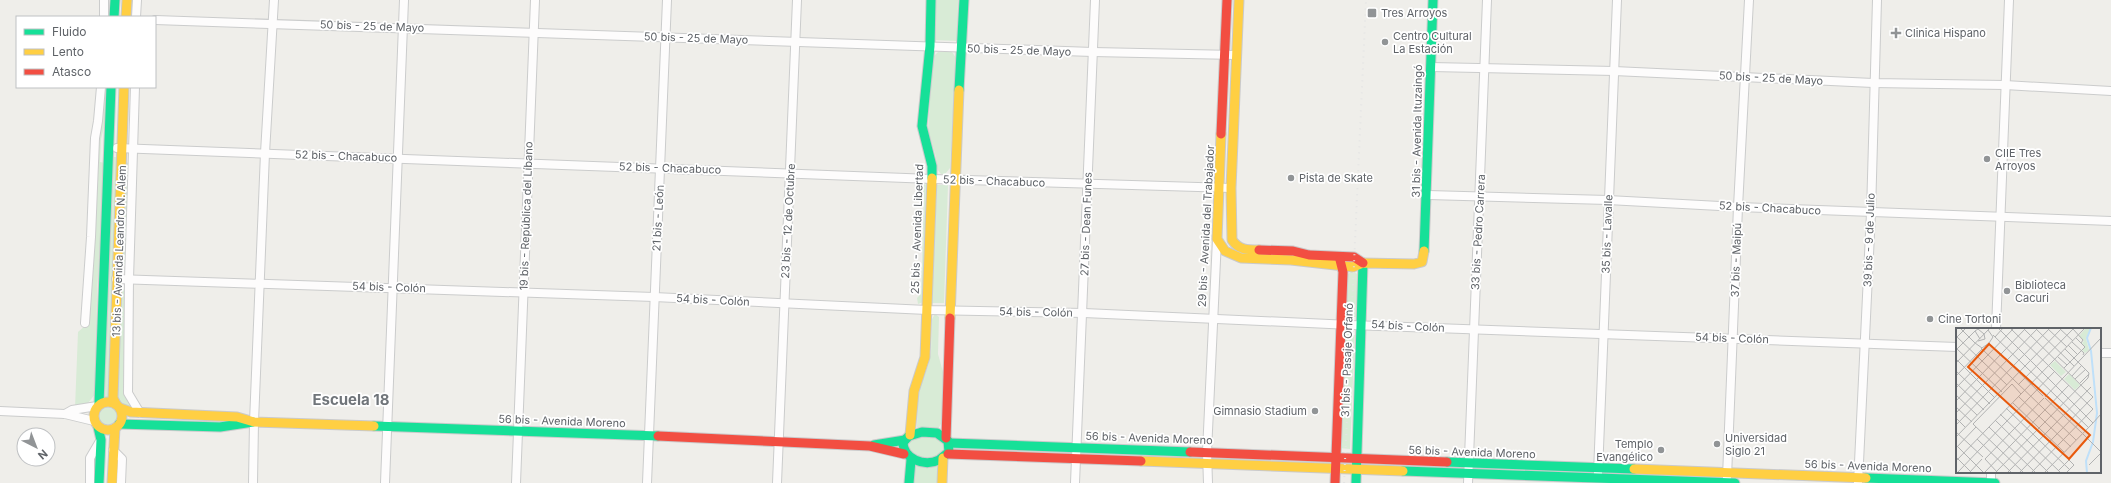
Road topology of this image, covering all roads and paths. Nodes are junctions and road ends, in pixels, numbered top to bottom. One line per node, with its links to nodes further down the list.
1 (104, 0): 21 (street)
2 (115, 0): 22 (main road)
3 (127, 0): 23 (main road)
4 (137, 0): 24 (street)
5 (274, 0): 26 (street)
6 (404, 0): 27 (street)
7 (534, 0): 28 (street, 19 bis - República del Líbano)
8 (667, 0): 29 (street, 21 bis - León)
9 (797, 0): 30 (street, 23 bis - 12 de Octubre)
10 (930, 0): 31 (main road, 25 bis - Avenida Libertad)
11 (964, 0): 32 (main road)
12 (1095, 0): 33 (street, 27 bis - Dean Funes)
13 (1227, 0): 35 (main road, 29 bis - Avenida del Trabajador)
14 (1239, 0): 34 (main road, 29 bis - Avenida del Trabajador)
15 (1433, 0): 36 (main road, 31 bis - Avenida Ituzaingó)
16 (1487, 0): 37 (street, 33 bis - Pedro Carrera)
17 (1617, 0): 38 (street, 35 bis - Lavalle)
18 (1749, 0): 39 (street, 37 bis - Maipú)
19 (1876, 0): 40 (street, 39 bis - 9 de Julio)
20 (2009, 0): 41 (street)
21 (104, 16)
22 (114, 16)
23 (126, 16)
24 (136, 16)
25 (156, 20): 26 (street, 50 bis - 25 de Mayo)
26 (273, 22): 27 (street, 50 bis - 25 de Mayo); 50 (street)
27 (403, 27): 28 (street, 50 bis - 25 de Mayo); 53 (street)
28 (533, 32): 29 (street, 50 bis - 25 de Mayo); 54 (street, 19 bis - República del Líbano)
29 (666, 37): 30 (street, 50 bis - 25 de Mayo); 55 (street, 21 bis - León)
30 (796, 41): 31 (street, 50 bis - 25 de Mayo); 56 (street, 23 bis - 12 de Octubre)
31 (930, 46): 32 (street, 50 bis - 25 de Mayo); 57 (main road, 25 bis - Avenida Libertad)
32 (962, 47): 33 (street, 50 bis - 25 de Mayo); 58 (main road)
33 (1093, 52): 35 (street, 50 bis - 25 de Mayo); 59 (street, 27 bis - Dean Funes)
34 (1236, 55): 35 (street, 50 bis - 25 de Mayo); 52 (main road, 29 bis - Avenida del Trabajador)
35 (1226, 56): 51 (main road, 29 bis - Avenida del Trabajador)
36 (1431, 67): 37 (street, 50 bis - 25 de Mayo); 62 (main road, 31 bis - Avenida Ituzaingó)
37 (1485, 68): 38 (street, 50 bis - 25 de Mayo); 63 (street, 33 bis - Pedro Carrera)
38 (1614, 71): 39 (street, 50 bis - 25 de Mayo); 64 (street, 35 bis - Lavalle)
39 (1746, 76): 40 (street, 50 bis - 25 de Mayo); 65 (street, 37 bis - Maipú)
40 (1873, 83): 41 (street, 50 bis - 25 de Mayo); 66 (street, 39 bis - 9 de Julio)
41 (2006, 85): 46 (street, 50 bis - 25 de Mayo); 67 (street)
42 (100, 88): 85 (street)
43 (111, 88): 47 (main road, 13 bis - Avenida Leandro N. Alem)
44 (124, 88): 48 (main road, 13 bis - Avenida Leandro N. Alem)
45 (135, 88): 49 (street, 13 bis - Avenida Leandro N. Alem)
46 (2111, 91)
47 (109, 148): 48 (street, 52 bis - Chacabuco); 94 (main road, 13 bis - Avenida Leandro N. Alem)
48 (123, 148): 49 (street, 52 bis - Chacabuco); 74 (main road, 13 bis - Avenida Leandro N. Alem)
49 (134, 148): 50 (street, 52 bis - Chacabuco); 75 (street, 13 bis - Avenida Leandro N. Alem)
50 (265, 154): 53 (street, 52 bis - Chacabuco); 76 (street)
51 (1222, 154): 52 (main road); 60 (main road, 29 bis - Avenida del Trabajador)
52 (1233, 154): 61 (main road, 29 bis - Avenida del Trabajador)
53 (397, 158): 54 (street, 52 bis - Chacabuco); 77 (street)
54 (527, 162): 55 (street, 52 bis - Chacabuco); 78 (street, 19 bis - República del Líbano)
55 (660, 167): 56 (street, 52 bis - Chacabuco); 79 (street, 21 bis - León)
56 (790, 173): 57 (street, 52 bis - Chacabuco); 80 (street, 23 bis - 12 de Octubre)
57 (932, 179): 58 (street, 52 bis - Chacabuco); 82 (main road, 25 bis - Avenida Libertad)
58 (954, 179): 59 (street, 52 bis - Chacabuco); 81 (main road)
59 (1087, 184): 60 (street, 52 bis - Chacabuco); 83 (street, 27 bis - Dean Funes)
60 (1220, 187): 61 (street, 52 bis - Chacabuco); 70 (main road, 29 bis - Avenida del Trabajador)
61 (1231, 188): 69 (main road, 29 bis - Avenida del Trabajador)
62 (1428, 195): 63 (street, 52 bis - Chacabuco); 72 (main road, 31 bis - Avenida Ituzaingó)
63 (1480, 198): 64 (street, 52 bis - Chacabuco); 89 (street, 33 bis - Pedro Carrera)
64 (1608, 200): 65 (street, 52 bis - Chacabuco); 90 (street, 35 bis - Lavalle)
65 (1738, 207): 66 (street, 52 bis - Chacabuco); 91 (street, 37 bis - Maipú)
66 (1871, 213): 67 (street, 52 bis - Chacabuco); 92 (street, 39 bis - 9 de Julio)
67 (2000, 218): 68 (street, 52 bis - Chacabuco); 88 (street)
68 (2111, 221)
69 (1232, 234): 70 (main road); 71 (main road, 29 bis - Avenida del Trabajador)
70 (1217, 236): 73 (main road); 84 (street, 29 bis - Avenida del Trabajador)
71 (1340, 256): 72 (main road); 73 (main road, 31 bis - Pasaje Orfanó)
72 (1363, 263): 73 (main road); 87 (main road, 31 bis - Pasaje Orfanó)
73 (1341, 266): 86 (main road, 31 bis - Pasaje Orfanó)
74 (116, 279): 75 (street, 54 bis - Colón); 95 (main road, 13 bis - Avenida Leandro N. Alem)
75 (129, 279): 76 (street, 54 bis - Colón); 97 (street, 13 bis - Avenida Leandro N. Alem)
76 (260, 283): 77 (street, 54 bis - Colón); 99 (street)
77 (393, 287): 78 (street, 54 bis - Colón); 102 (street)
78 (523, 293): 79 (street, 54 bis - Colón); 103 (street, 19 bis - República del Líbano)
79 (654, 296): 80 (street, 54 bis - Colón); 104 (street, 21 bis - León)
80 (784, 303): 82 (street, 54 bis - Colón); 107 (street, 23 bis - 12 de Octubre)
81 (945, 309): 82 (street, 54 bis - Colón); 83 (street, 54 bis - Colón); 108 (main road)
82 (927, 310): 105 (main road, 25 bis - Avenida Libertad)
83 (1084, 313): 84 (street, 54 bis - Colón); 110 (street, 27 bis - Dean Funes)
84 (1214, 319): 86 (street, 54 bis - Colón); 112 (street, 29 bis - Avenida del Trabajador)
85 (85, 323)
86 (1340, 324): 87 (street, 54 bis - Colón); 118 (main road, 31 bis - Pasaje Orfanó)
87 (1360, 324): 89 (street, 54 bis - Colón); 116 (main road, 31 bis - Pasaje Orfanó)
88 (1996, 328)
89 (1473, 329): 90 (street, 54 bis - Colón); 119 (street, 33 bis - Pedro Carrera)
90 (1604, 334): 91 (street, 54 bis - Colón); 121 (street, 35 bis - Lavalle)
91 (1734, 338): 92 (street, 54 bis - Colón); 122 (street, 37 bis - Maipú)
92 (1865, 343): 93 (street, 54 bis - Colón); 126 (street, 39 bis - 9 de Julio)
93 (1956, 347)
94 (98, 405): 95 (main road); 98 (street); 100 (main road)
95 (118, 406): 97 (main road, 56 bis - Avenida Moreno); 101 (main road)
96 (0, 411): 98 (street)
97 (140, 413): 99 (main road, 56 bis - Avenida Moreno)
98 (65, 414): 100 (street)
99 (254, 422): 101 (main road, 56 bis - Avenida Moreno); 102 (main road, 56 bis - Avenida Moreno); 131 (street)
100 (96, 424): 101 (main road); 106 (main road)
101 (117, 426): 111 (main road)
102 (387, 426): 103 (main road, 56 bis - Avenida Moreno); 132 (street)
103 (518, 431): 104 (main road, 56 bis - Avenida Moreno); 133 (street, 19 bis - República del Líbano)
104 (649, 436): 107 (main road, 56 bis - Avenida Moreno); 134 (street, 21 bis - León)
105 (907, 437): 108 (main road); 109 (main road, 56 bis - Avenida Moreno); 114 (main road)
106 (101, 440): 127 (street); 128 (main road)
107 (779, 441): 109 (main road, 56 bis - Avenida Moreno); 135 (street, 23 bis - 12 de Octubre)
108 (947, 441): 110 (main road, 56 bis - Avenida Moreno); 113 (main road)
109 (870, 446): 114 (main road, 56 bis - Avenida Moreno)
110 (1076, 447): 112 (main road, 56 bis - Avenida Moreno); 115 (street, 27 bis - Dean Funes)
111 (114, 450): 129 (main road); 130 (street)
112 (1207, 452): 117 (street, 29 bis - Avenida del Trabajador); 118 (main road, 56 bis - Avenida Moreno)
113 (945, 456): 114 (main road); 115 (main road, 56 bis - Avenida Moreno); 137 (main road)
114 (908, 457): 136 (main road)
115 (1076, 457): 117 (main road, 56 bis - Avenida Moreno); 138 (street, 27 bis - Dean Funes)
116 (1356, 458): 118 (main road, 56 bis - Avenida Moreno); 119 (main road, 56 bis - Avenida Moreno); 120 (main road, 31 bis - Pasaje Orfanó)
117 (1208, 463): 118 (main road, 56 bis - Avenida Moreno); 139 (street, 29 bis - Avenida del Trabajador)
118 (1336, 463): 120 (main road, 56 bis - Avenida Moreno); 140 (main road, 31 bis - Pasaje Orfanó)
119 (1468, 464): 121 (main road, 56 bis - Avenida Moreno); 124 (street, 33 bis - Pedro Carrera)
120 (1356, 468): 124 (main road, 56 bis - Avenida Moreno); 141 (main road, 31 bis - Pasaje Orfanó)
121 (1598, 468): 122 (main road, 56 bis - Avenida Moreno); 125 (street, 35 bis - Lavalle)
122 (1727, 472): 126 (main road, 56 bis - Avenida Moreno); 142 (street, 37 bis - Maipú)
123 (1991, 473): 144 (street)
124 (1468, 478): 125 (main road, 56 bis - Avenida Moreno)
125 (1599, 480): 142 (main road, 56 bis - Avenida Moreno)
126 (1858, 481): 144 (main road, 56 bis - Avenida Moreno)
127 (90, 483)
128 (99, 483)
129 (112, 483)
130 (121, 483)
131 (253, 483)
132 (385, 483)
133 (516, 483)
134 (647, 483)
135 (777, 483)
136 (909, 483)
137 (942, 483)
138 (1075, 483)
139 (1208, 483)
140 (1335, 483)
141 (1356, 483)
142 (1727, 483): 143 (main road, 56 bis - Avenida Moreno)
143 (1735, 483)
144 (1990, 483): 145 (main road, 56 bis - Avenida Moreno)
145 (1995, 483)

